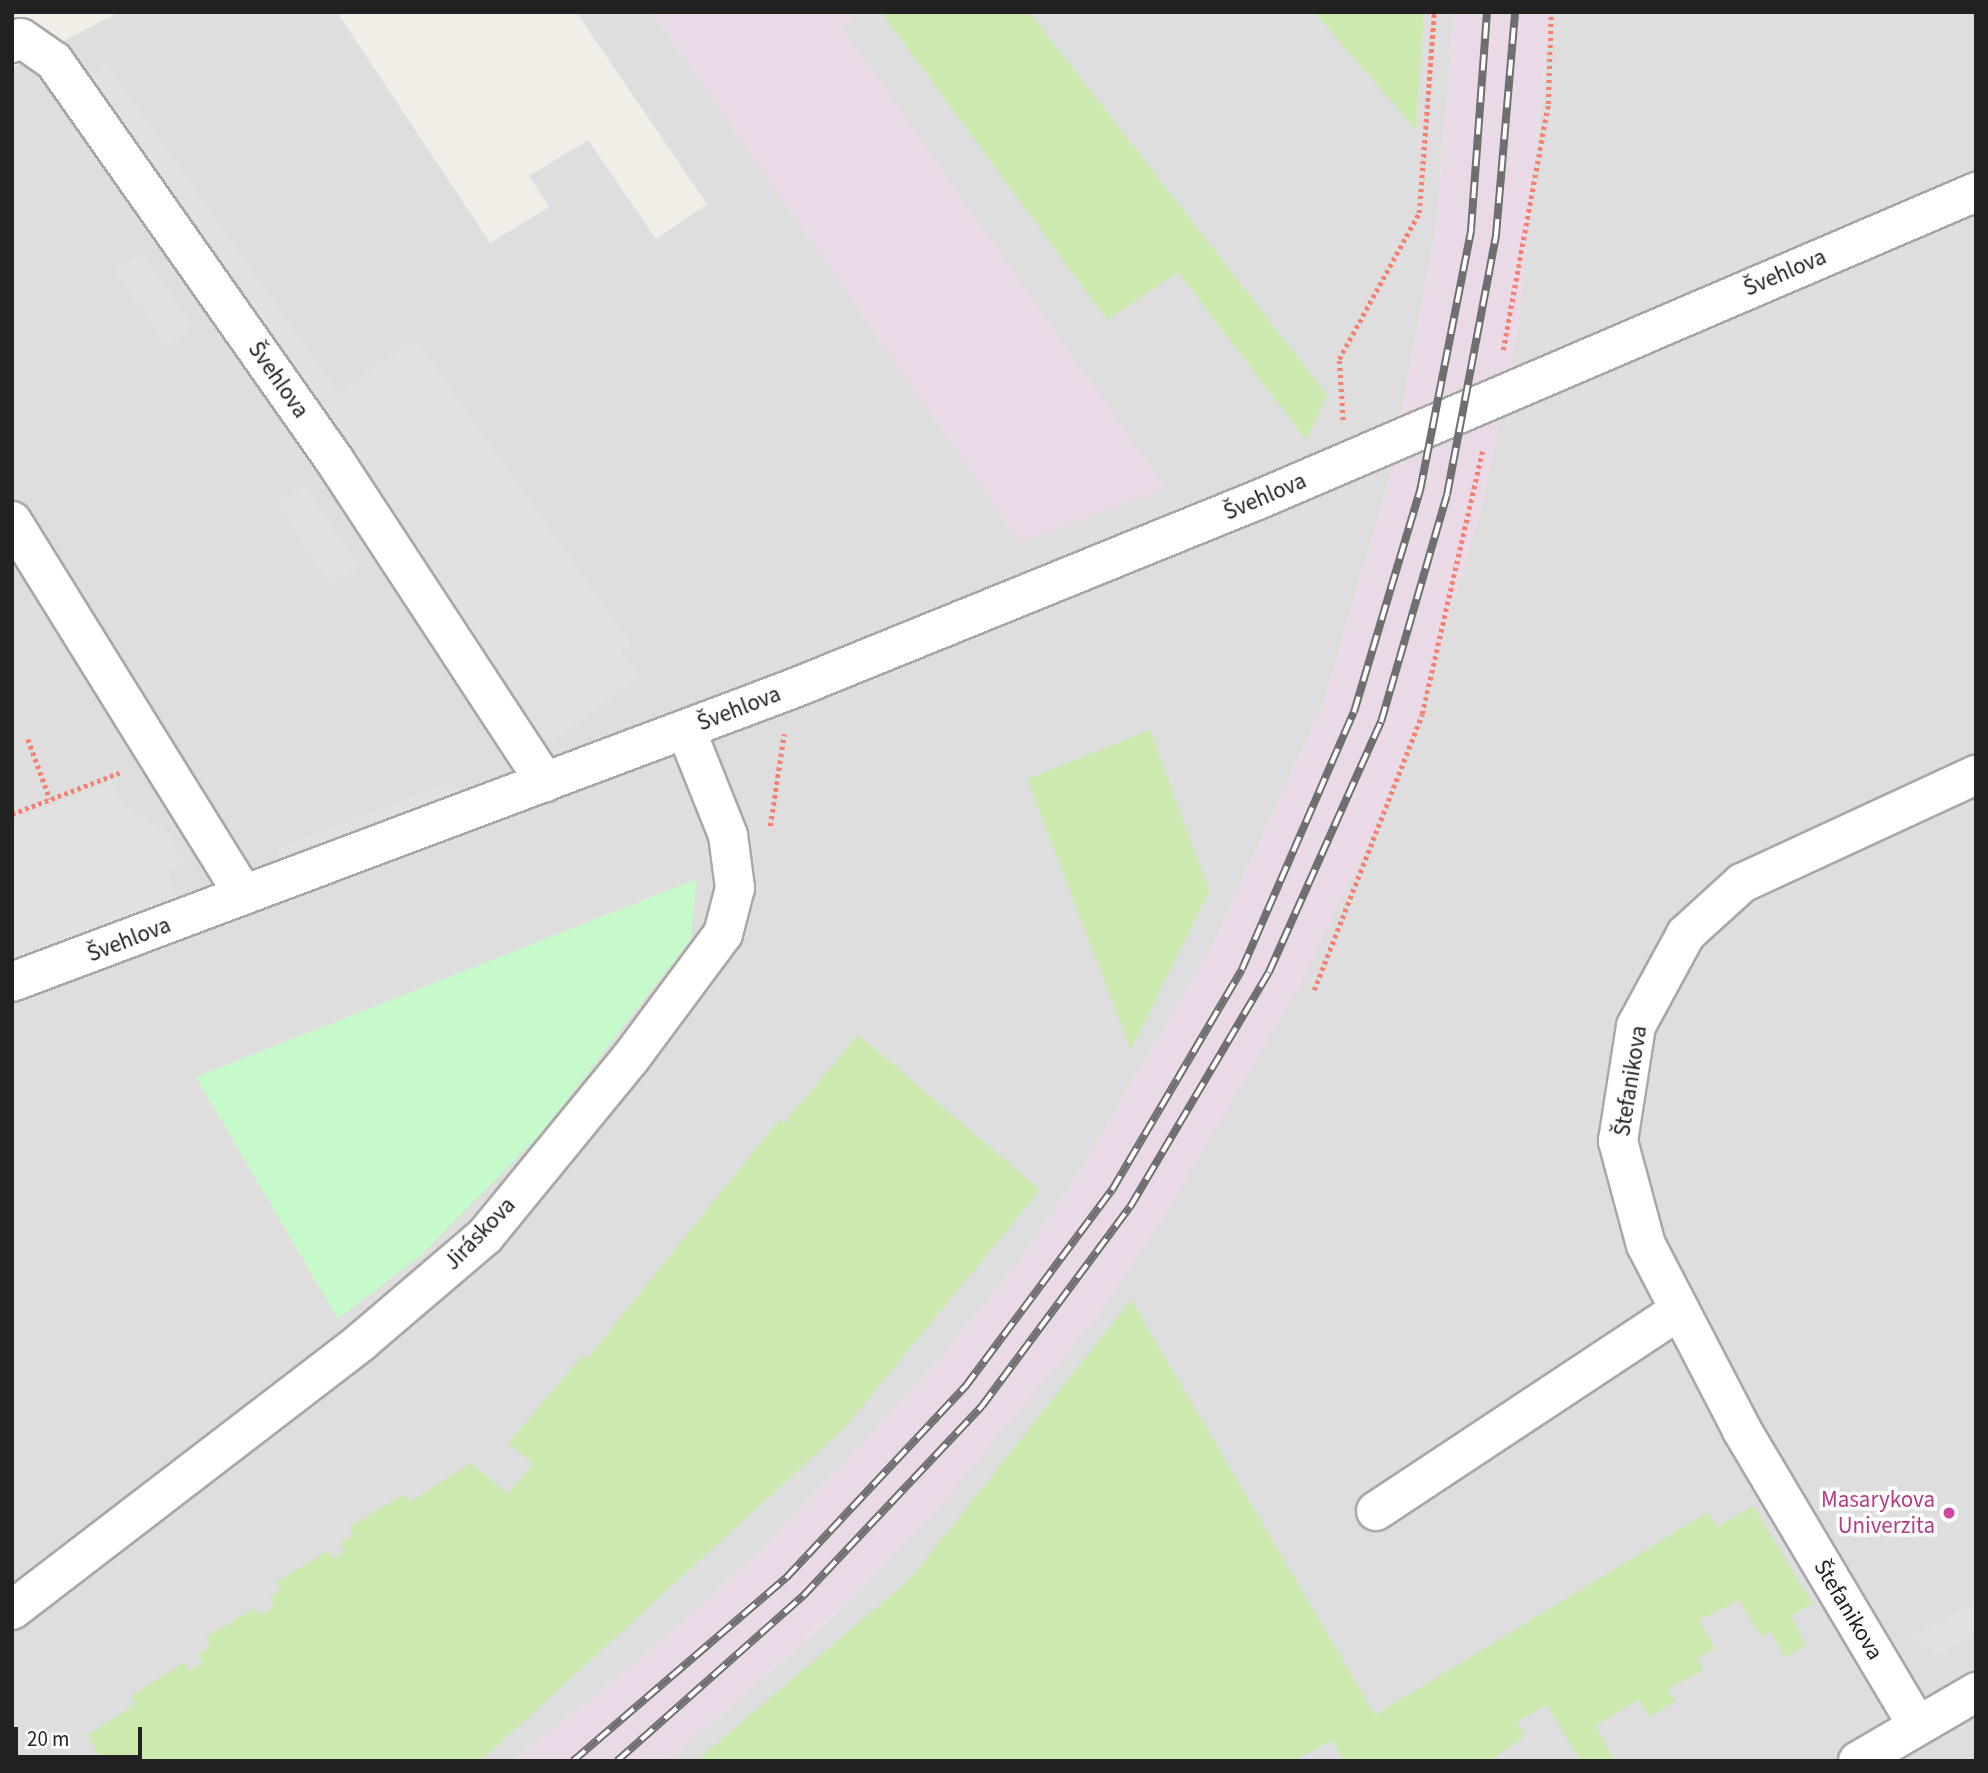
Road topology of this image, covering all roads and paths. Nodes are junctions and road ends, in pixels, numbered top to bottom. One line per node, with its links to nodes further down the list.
1 (1434, 12): 6 (path)
2 (1551, 12): 5 (path)
3 (12, 43): 13 (street, Švehlova)
4 (1976, 192): 5 (street, Švehlova)
5 (1494, 401): 6 (street, Švehlova); 19 (path)
6 (1354, 458): 8 (street, Švehlova)
7 (12, 521): 11 (street)
8 (792, 689): 9 (street, Švehlova); 16 (path)
9 (686, 730): 13 (street, Švehlova); 22 (street, Jiráskova)
10 (28, 739): 14 (path)
11 (159, 758): 14 (path); 17 (street)
12 (1976, 775): 20 (street, Štefanikova)
13 (545, 782): 17 (street, Švehlova)
14 (50, 799): 15 (path)
15 (12, 814)
16 (770, 830)
17 (244, 895): 18 (street, Švehlova)
18 (12, 982)
19 (1314, 990)
20 (1680, 1310): 21 (street); 24 (street, Štefanikova)
21 (1376, 1511)
22 (12, 1611)
23 (1976, 1692): 24 (street)
24 (1917, 1725): 25 (street)
25 (1858, 1761)

